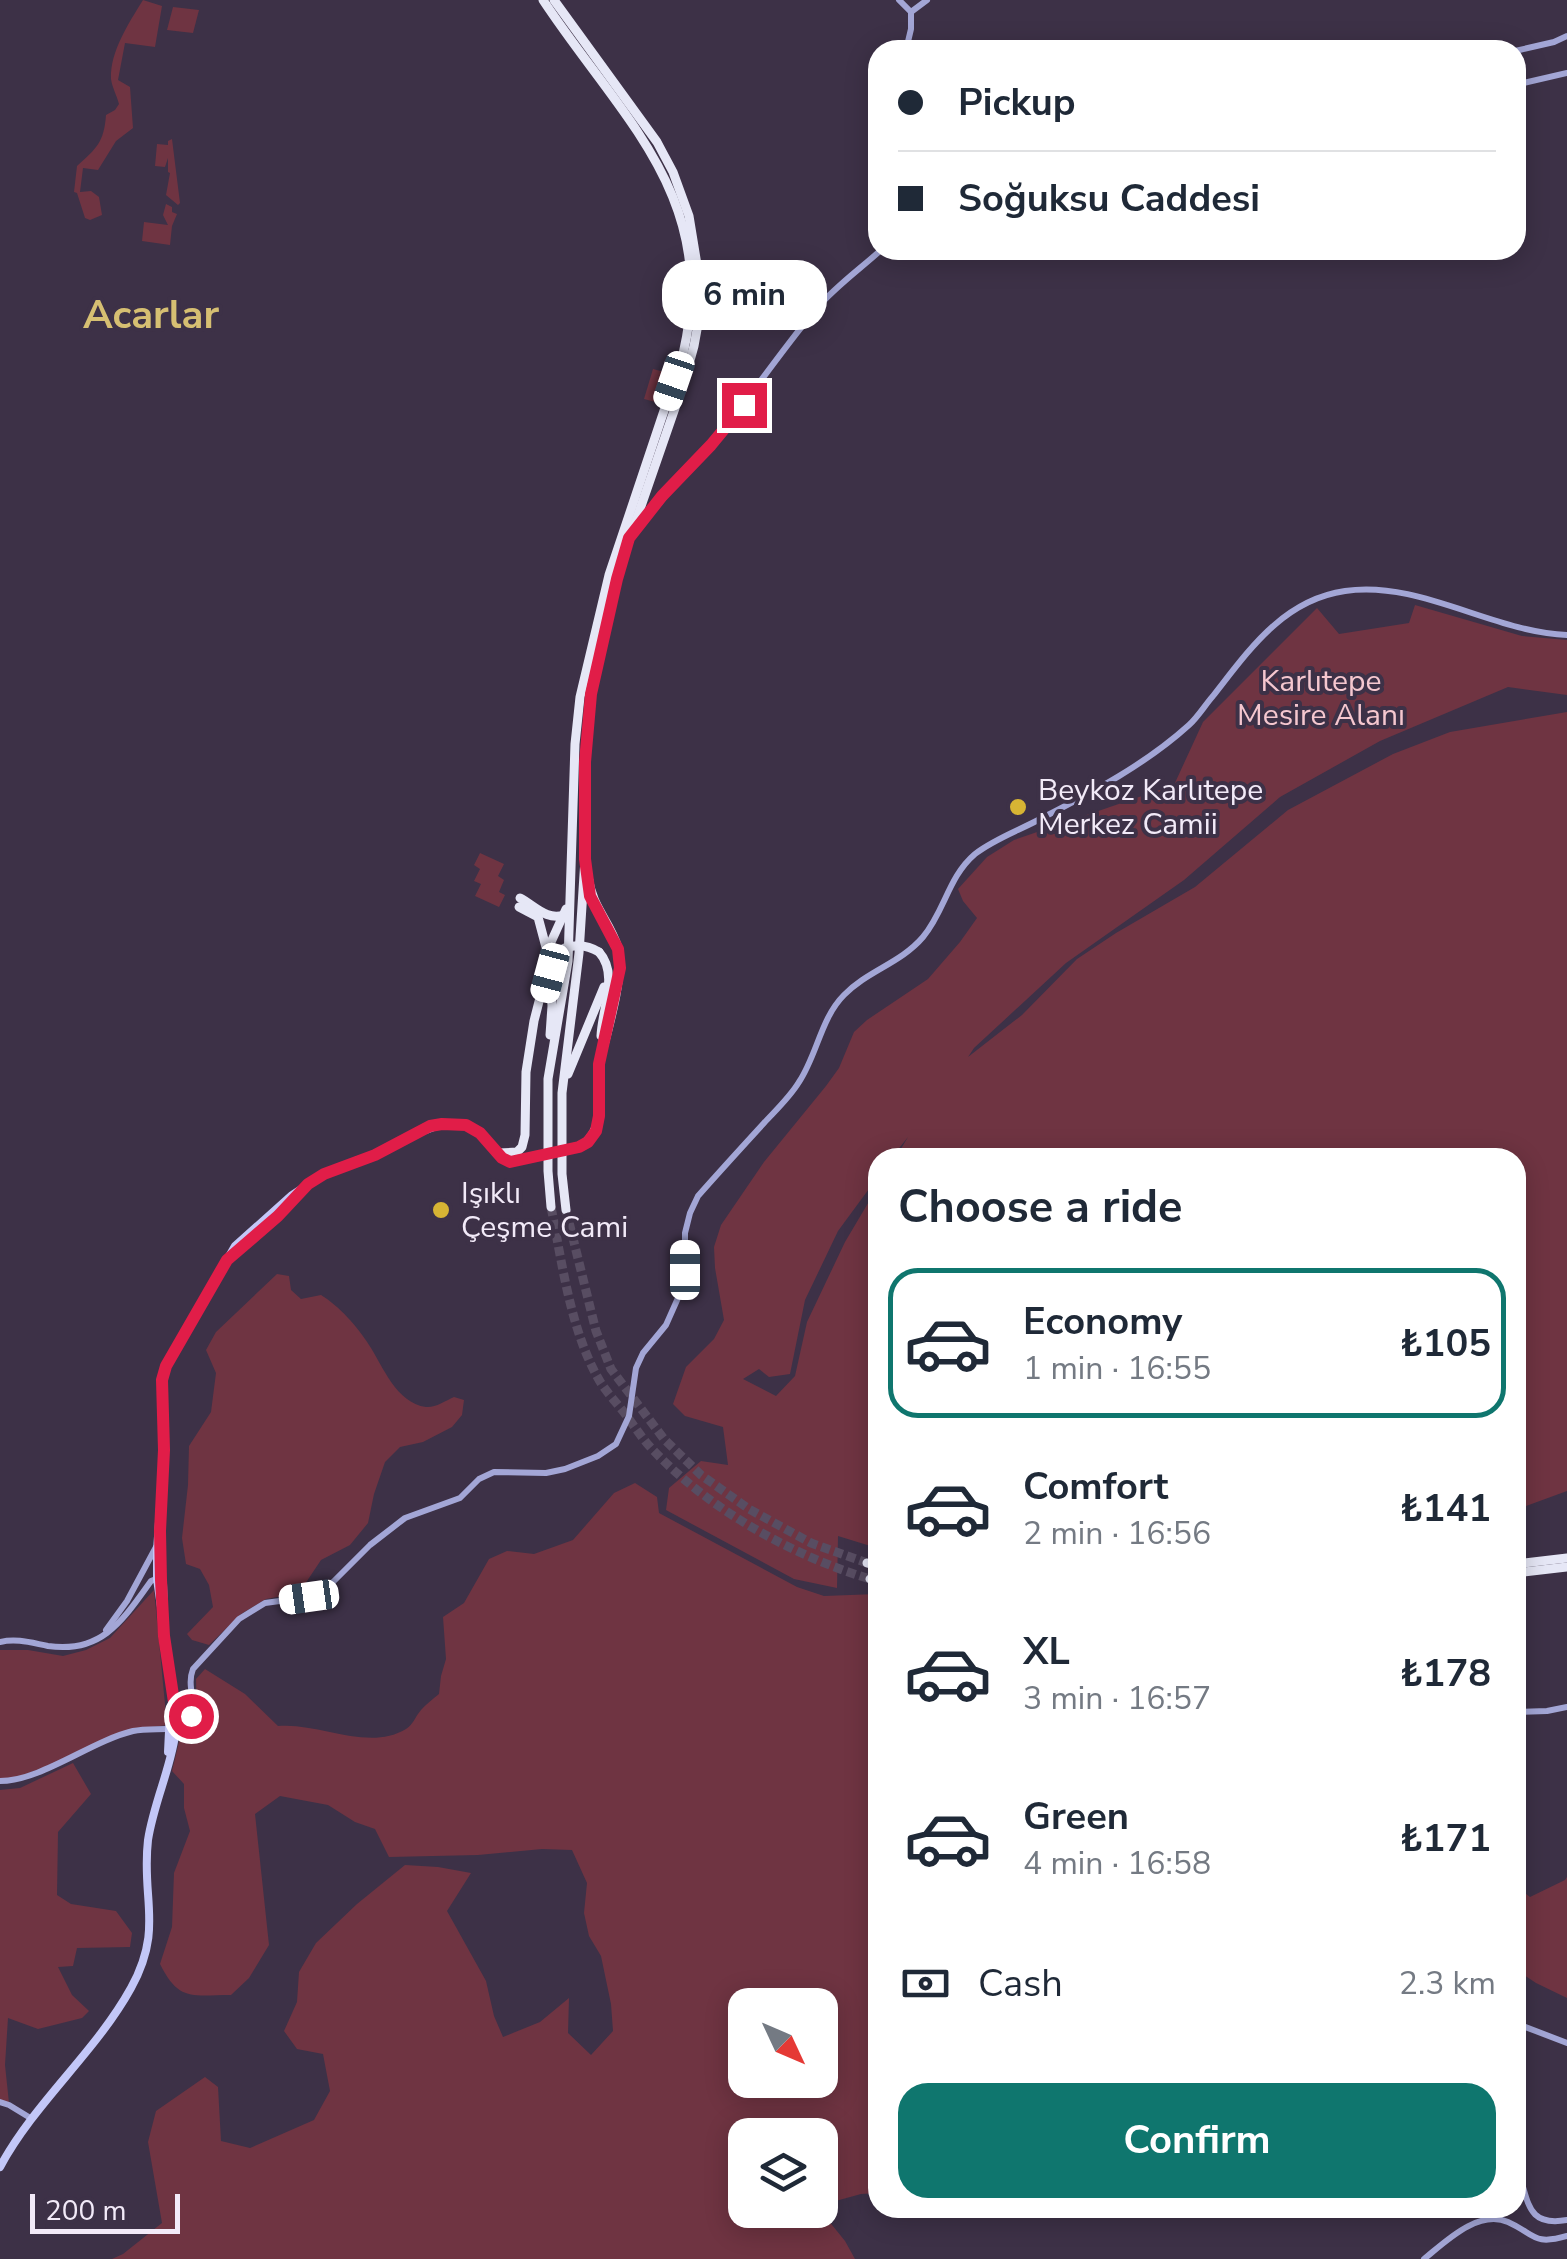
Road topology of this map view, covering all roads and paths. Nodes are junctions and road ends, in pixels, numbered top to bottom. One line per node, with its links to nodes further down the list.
1 (543, 0): 12 (highway)
2 (554, 0): 12 (highway)
3 (899, 0): 5 (main road)
4 (927, 0): 5 (main road)
5 (911, 12): 7 (main road)
6 (1567, 36): 8 (main road)
7 (908, 40)
8 (1526, 48)
9 (1567, 74): 10 (main road)
10 (1526, 83)
11 (869, 260): 14 (main road)
12 (660, 436): 13 (highway); 15 (highway)
13 (651, 478): 14 (highway); 15 (highway)
14 (671, 485): 15 (highway); 16 (highway)
15 (641, 494): 16 (highway); 18 (highway); 21 (highway)
16 (662, 496): 18 (highway)
17 (648, 522): 18 (highway)
18 (628, 543): 20 (highway)
19 (1567, 634): 46 (main road)
20 (585, 859): 27 (highway); 29 (highway)
21 (570, 897): 22 (highway); 28 (highway)
22 (564, 915): 23 (highway); 23 (highway)
23 (547, 951): 26 (highway)
24 (550, 968): 25 (highway, bridge); 26 (highway); 28 (highway)
25 (610, 975): 27 (highway); 29 (highway)
26 (528, 1055): 30 (highway)
27 (599, 1064): 30 (highway, bridge)
28 (548, 1079): 33 (highway)
29 (562, 1093): 34 (highway)
30 (500, 1153): 31 (main road)
31 (308, 1184): 32 (main road); 32 (main road)
32 (289, 1195): 35 (main road); 35 (main road)
33 (551, 1208)
34 (566, 1210)
35 (227, 1260): 36 (main road)
36 (160, 1531): 41 (main road); 43 (main road)
37 (1567, 1558): 38 (highway)
38 (1526, 1563)
39 (1567, 1567): 40 (highway)
40 (1526, 1572)
41 (159, 1579): 43 (main road); 44 (main road)
42 (0, 1642): 43 (main road)
43 (61, 1647)
44 (170, 1686): 48 (main road); 50 (main road)
45 (1567, 1707): 47 (main road)
46 (192, 1712): 48 (main road); 49 (main road); 50 (main road)
47 (1526, 1712)
48 (176, 1715): 50 (main road)
49 (188, 1725): 50 (main road); 52 (main road)
50 (174, 1728): 51 (main road); 52 (main road)
51 (156, 1729): 52 (main road); 53 (main road)
52 (172, 1743): 57 (main road)
53 (0, 1781)
54 (1526, 2026): 55 (main road)
55 (1567, 2043)
56 (0, 2102): 57 (main road)
57 (32, 2119): 58 (main road)
58 (0, 2167)
59 (1526, 2196): 60 (main road)
60 (1567, 2220)
61 (1567, 2236): 62 (main road)
62 (1424, 2259)

